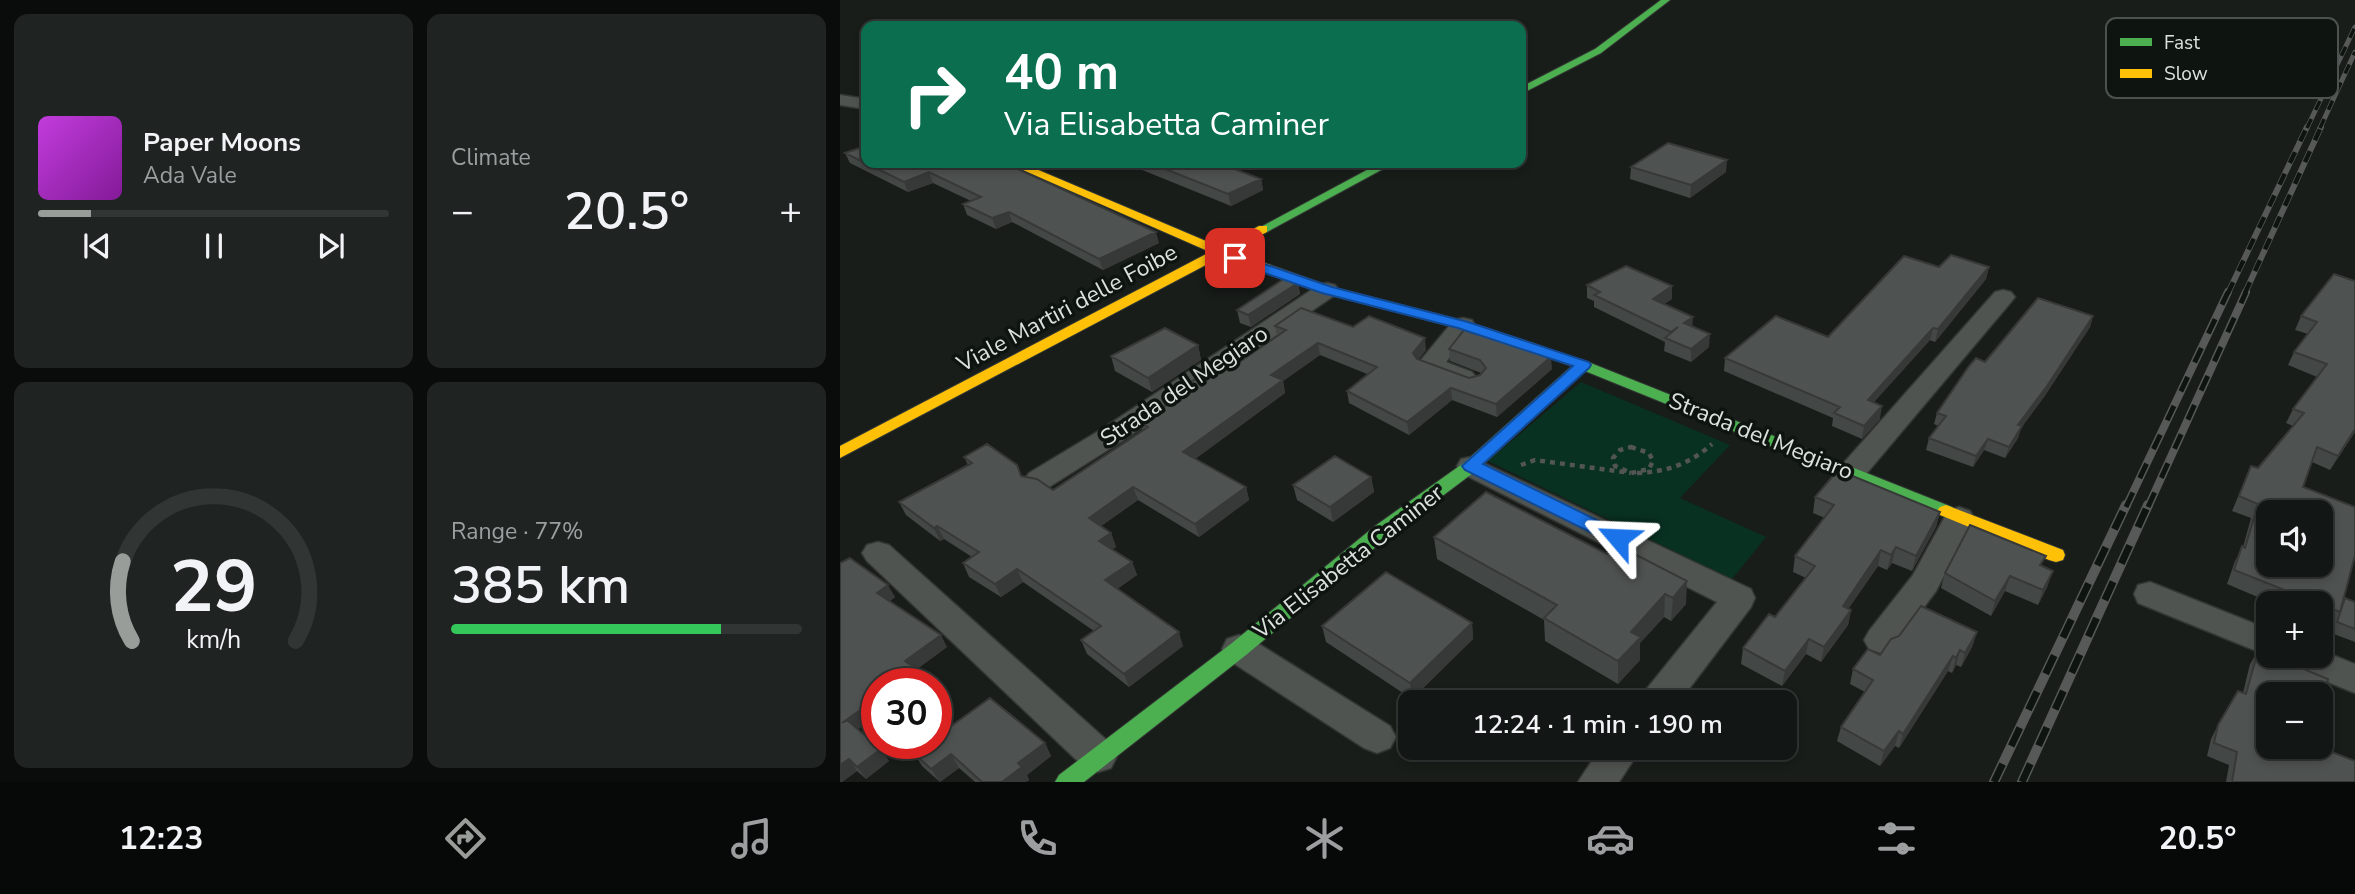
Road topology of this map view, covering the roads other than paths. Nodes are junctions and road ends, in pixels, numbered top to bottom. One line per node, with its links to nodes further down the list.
1 (1666, 0): 2 (street)
2 (1526, 89)
3 (840, 100): 4 (street)
4 (861, 103)
5 (1024, 168): 7 (street, Strada del Megiaro)
6 (1379, 168): 7 (street, Viale Martiri delle Foibe)
7 (1220, 253): 8 (street, Strada del Megiaro); 13 (street, Viale Martiri delle Foibe)
8 (1327, 290): 10 (street, Strada del Megiaro); 16 (street, Strada del Megiaro)
9 (2003, 297): 15 (street)
10 (1463, 325): 11 (street, Strada del Megiaro); 12 (street)
11 (1583, 365): 14 (street, Via Elisabetta Caminer); 15 (street, Strada del Megiaro)
12 (1471, 380)
13 (840, 453)
14 (1484, 472): 23 (street, Via Elisabetta Caminer); 26 (street)
15 (1851, 473): 17 (street, Strada del Megiaro)
16 (1039, 480)
17 (1959, 518): 19 (street, Strada del Megiaro); 22 (street)
18 (878, 553): 28 (street)
19 (2056, 555)
20 (2150, 594): 21 (street)
21 (2256, 638)
22 (1881, 640)
23 (1239, 649): 27 (street, Via Elisabetta Caminer); 28 (street, Via Elisabetta Caminer)
24 (2329, 668): 25 (street)
25 (2355, 679)
26 (1667, 690)
27 (1377, 737)
28 (1098, 756): 30 (street, Via Elisabetta Caminer)
29 (1613, 760): 31 (street)
30 (1067, 782)
31 (1597, 782)

